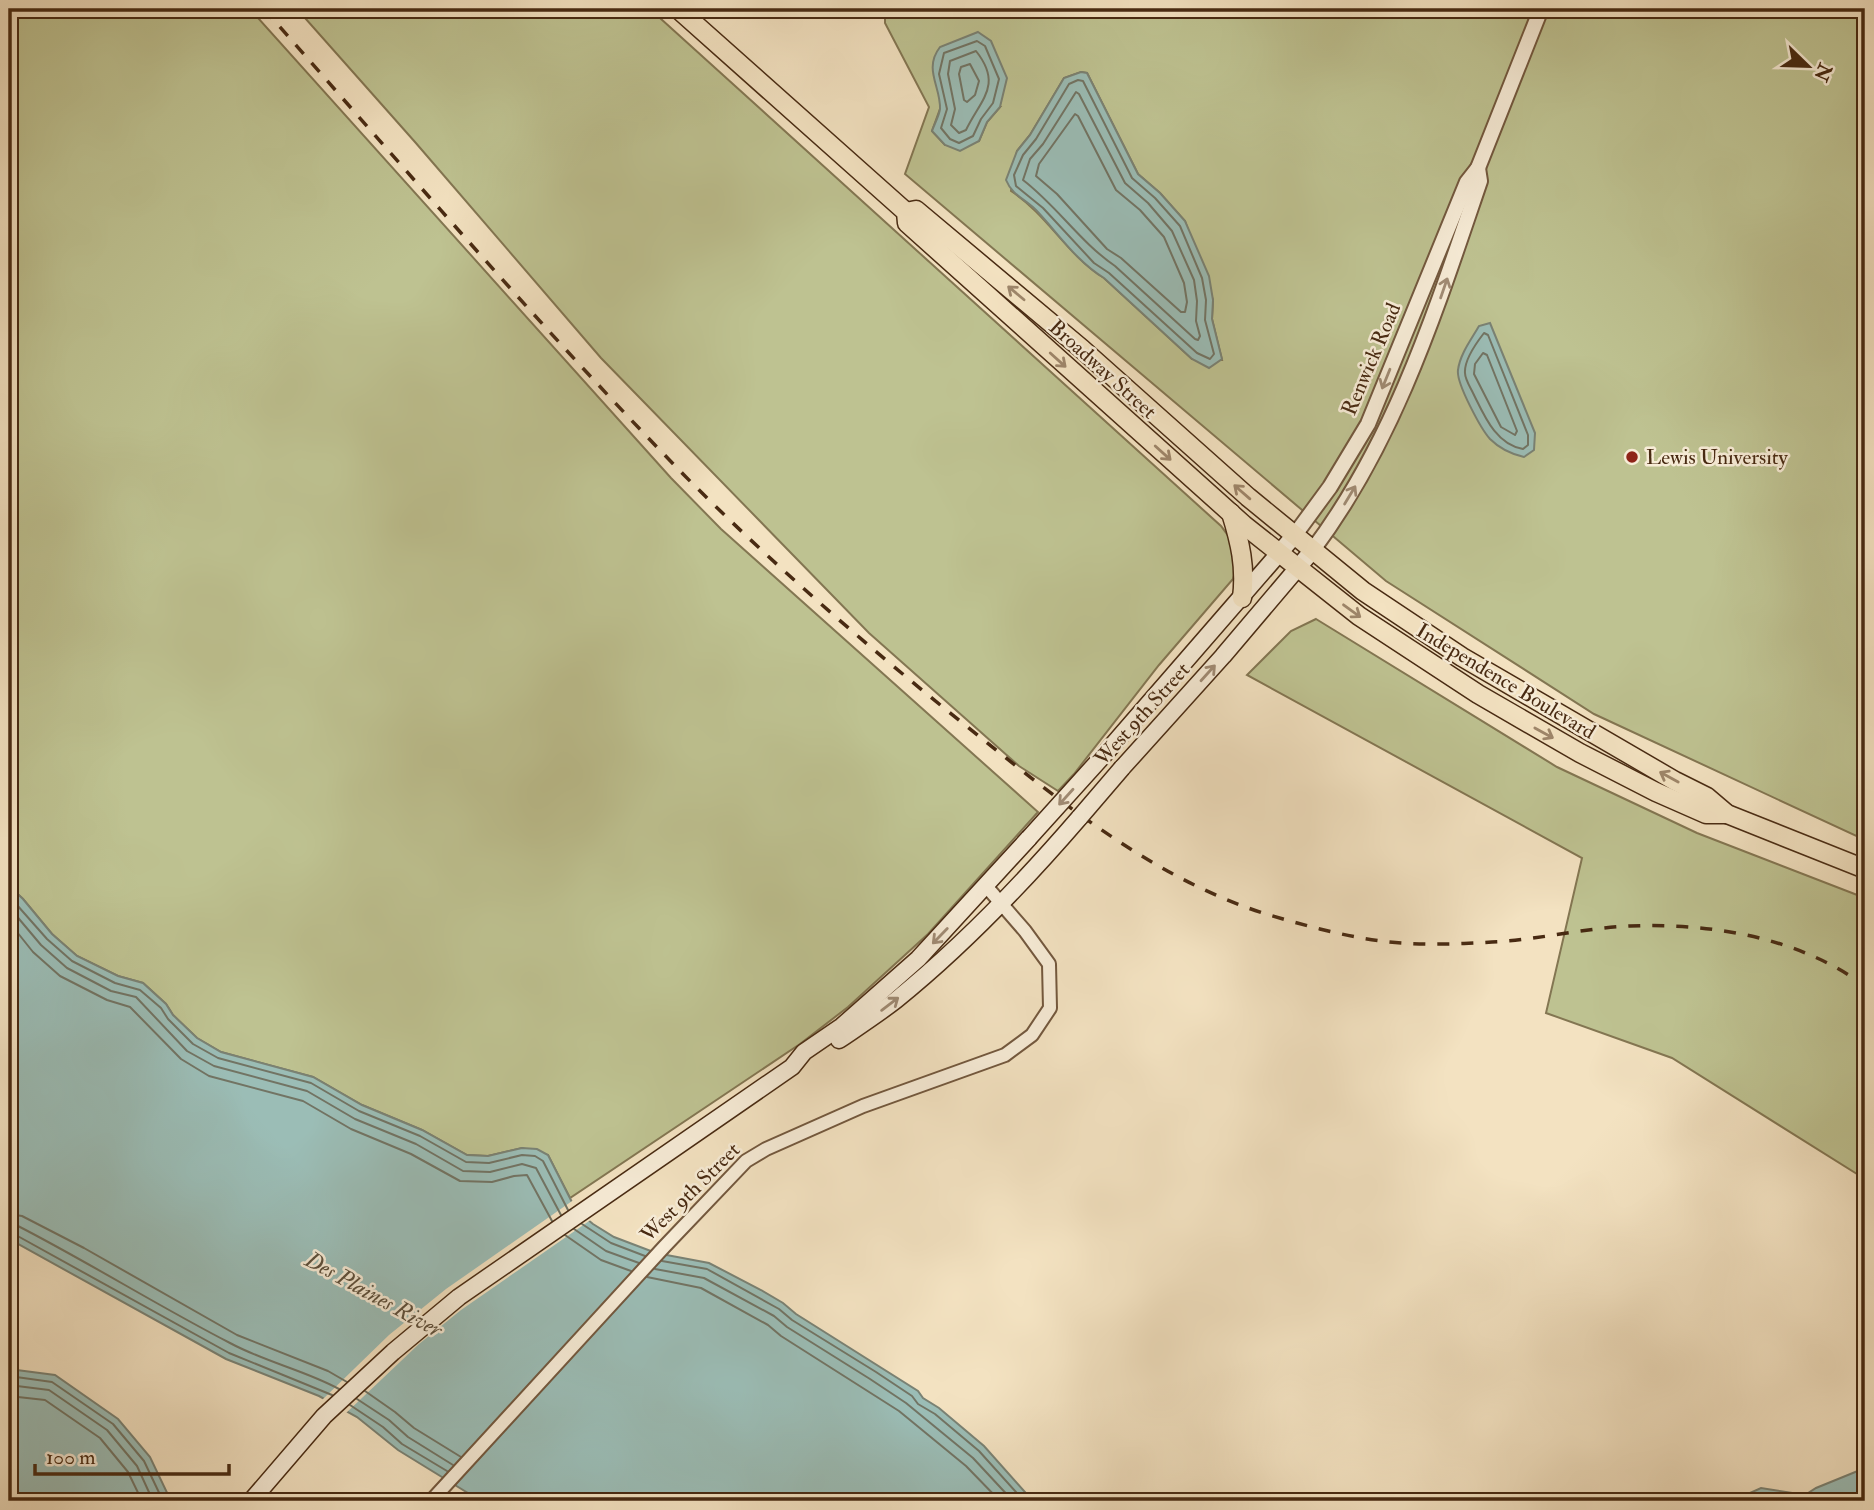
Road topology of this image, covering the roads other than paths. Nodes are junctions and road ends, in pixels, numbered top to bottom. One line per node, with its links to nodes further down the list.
1 (678, 9): 4 (main road, Broadway Street)
2 (1541, 9): 3 (street, Renwick Road)
3 (1478, 168): 6 (street, Renwick Road, one-way to 6); 7 (street, Renwick Road, one-way to 3)
4 (906, 212): 5 (main road, Broadway Street, one-way to 5); 6 (main road, Broadway Street, one-way to 4)
5 (1231, 513): 8 (main road, Broadway Street); 10 (main road)
6 (1294, 536): 7 (main road, Independence Boulevard); 8 (main road, Renwick Road)
7 (1312, 551): 9 (main road, West 9th Street); 11 (main road, Independence Boulevard, one-way to 7)
8 (1280, 554): 9 (main road, Independence Boulevard); 10 (main road, West 9th Street)
9 (1298, 569): 11 (main road, Independence Boulevard, one-way to 11); 14 (main road, West 9th Street, one-way to 9, bridge)
10 (1242, 598): 13 (main road, West 9th Street, one-way to 13, bridge)
11 (1727, 814): 12 (main road, Independence Boulevard)
12 (1865, 869)
13 (986, 886): 14 (street, West 9th Street); 15 (main road, West 9th Street, one-way to 15)
14 (1001, 904): 15 (main road, West 9th Street, one-way to 14); 17 (street, West 9th Street)
15 (792, 1067): 16 (main road, West 9th Street)
16 (251, 1501)
17 (431, 1501)

